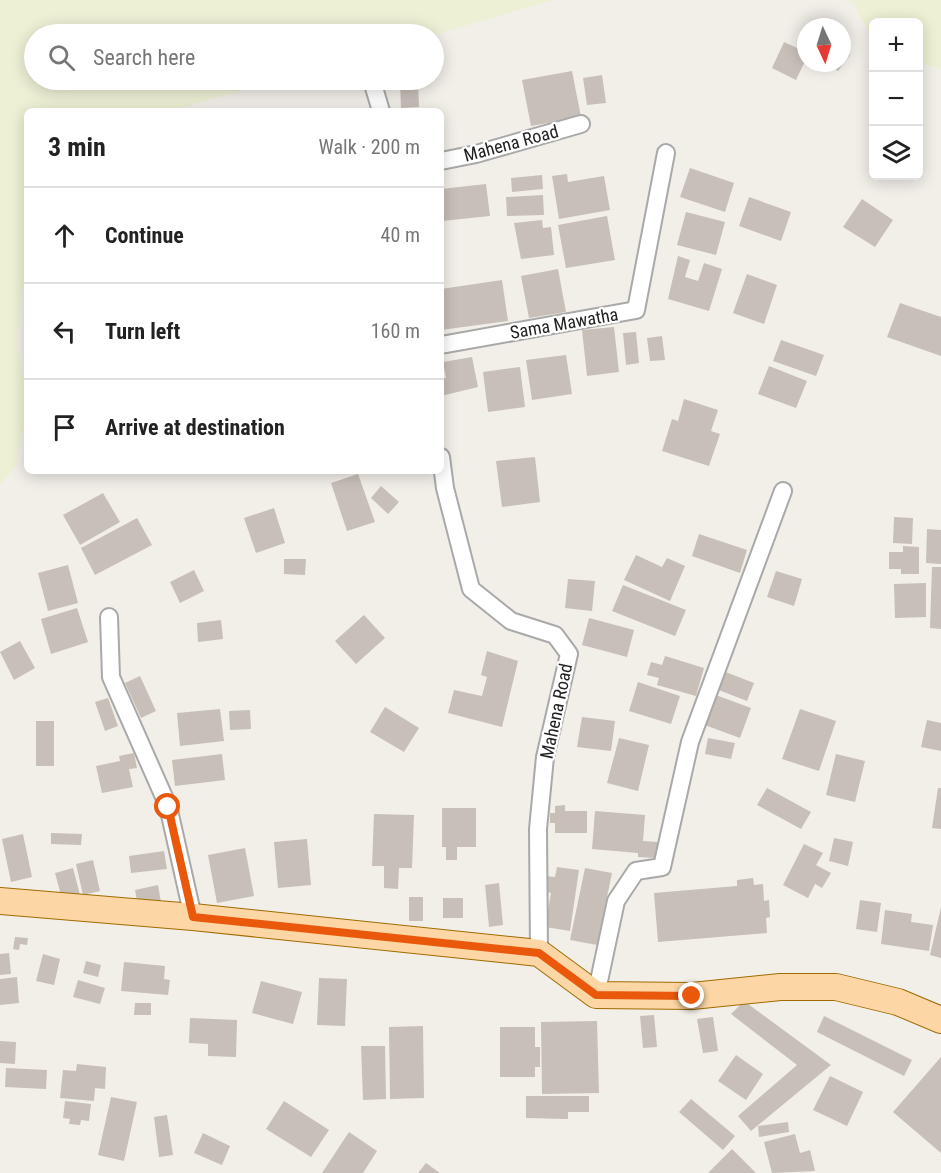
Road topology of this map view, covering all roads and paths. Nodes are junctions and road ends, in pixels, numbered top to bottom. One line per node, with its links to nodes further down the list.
1 (375, 90): 2 (street)
2 (380, 108)
3 (581, 124): 5 (street, Mahena Road)
4 (666, 153): 6 (street, Sama Mawatha)
5 (444, 159)
6 (444, 344)
7 (443, 474): 12 (street, Mahena Road)
8 (783, 491): 13 (street)
9 (109, 617): 11 (street)
10 (0, 902): 11 (main road)
11 (193, 917): 12 (main road)
12 (539, 953): 13 (main road)
13 (596, 995): 14 (main road)
14 (941, 1020)

